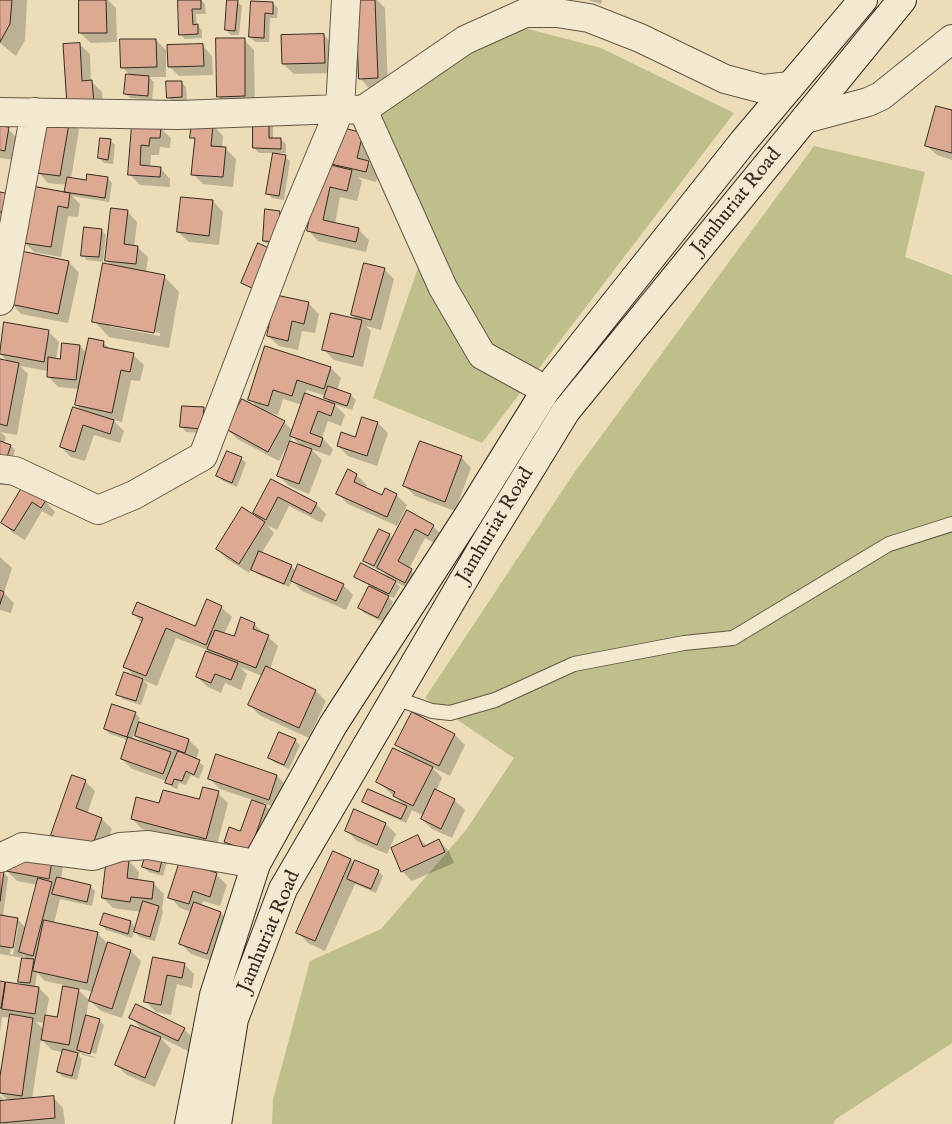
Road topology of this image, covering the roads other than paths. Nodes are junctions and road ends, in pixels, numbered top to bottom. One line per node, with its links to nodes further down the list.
1 (346, 0): 6 (main road)
2 (863, 0): 5 (main road, Jamhuriat Road)
3 (902, 0): 9 (main road, Jamhuriat Road)
4 (952, 39): 9 (main road)
5 (790, 86): 6 (main road); 11 (main road, Jamhuriat Road)
6 (352, 110): 8 (main road); 11 (main road); 12 (main road)
7 (0, 112): 8 (main road)
8 (35, 112): 10 (main road)
9 (805, 119): 14 (main road, Jamhuriat Road)
10 (0, 301)
11 (546, 390): 16 (main road, Jamhuriat Road)
12 (0, 469)
13 (952, 524): 14 (lane)
14 (395, 698): 18 (main road, Jamhuriat Road)
15 (0, 858): 16 (main road)
16 (256, 864): 17 (main road, Jamhuriat Road)
17 (189, 1124)
18 (217, 1124)

